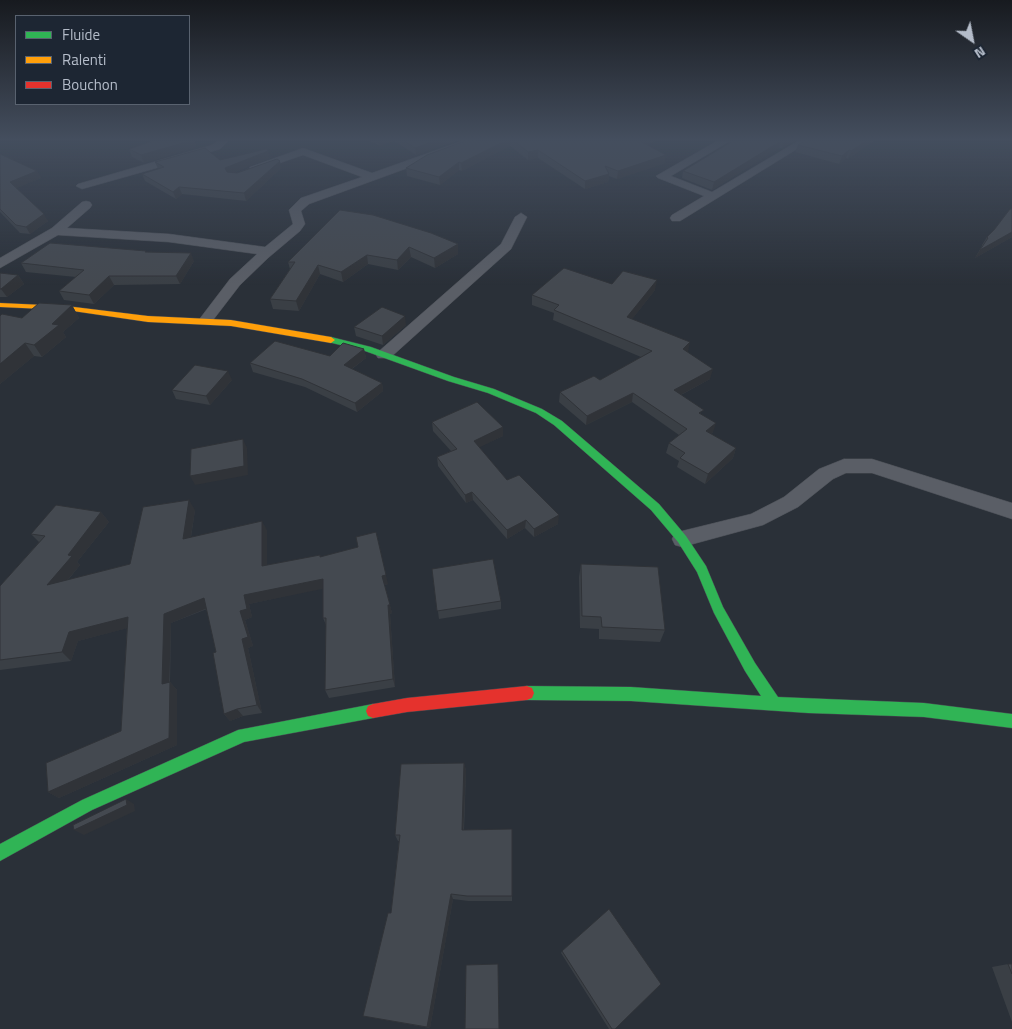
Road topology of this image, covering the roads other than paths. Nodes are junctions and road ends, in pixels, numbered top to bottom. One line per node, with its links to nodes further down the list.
1 (338, 189): 9 (street)
2 (696, 189): 4 (street)
3 (726, 189): 4 (street)
4 (714, 196): 7 (street)
5 (86, 205): 8 (street)
6 (521, 217): 15 (street)
7 (676, 218)
8 (56, 231): 9 (street); 11 (street)
9 (267, 251): 14 (street)
10 (0, 252): 11 (street)
11 (20, 253): 12 (street)
12 (0, 264)
13 (0, 305): 14 (street)
14 (205, 321): 15 (street)
15 (384, 355): 17 (street)
16 (1012, 511): 17 (street)
17 (682, 539): 18 (street)
18 (773, 702): 19 (street); 20 (street)
19 (1012, 720)
20 (0, 853)

